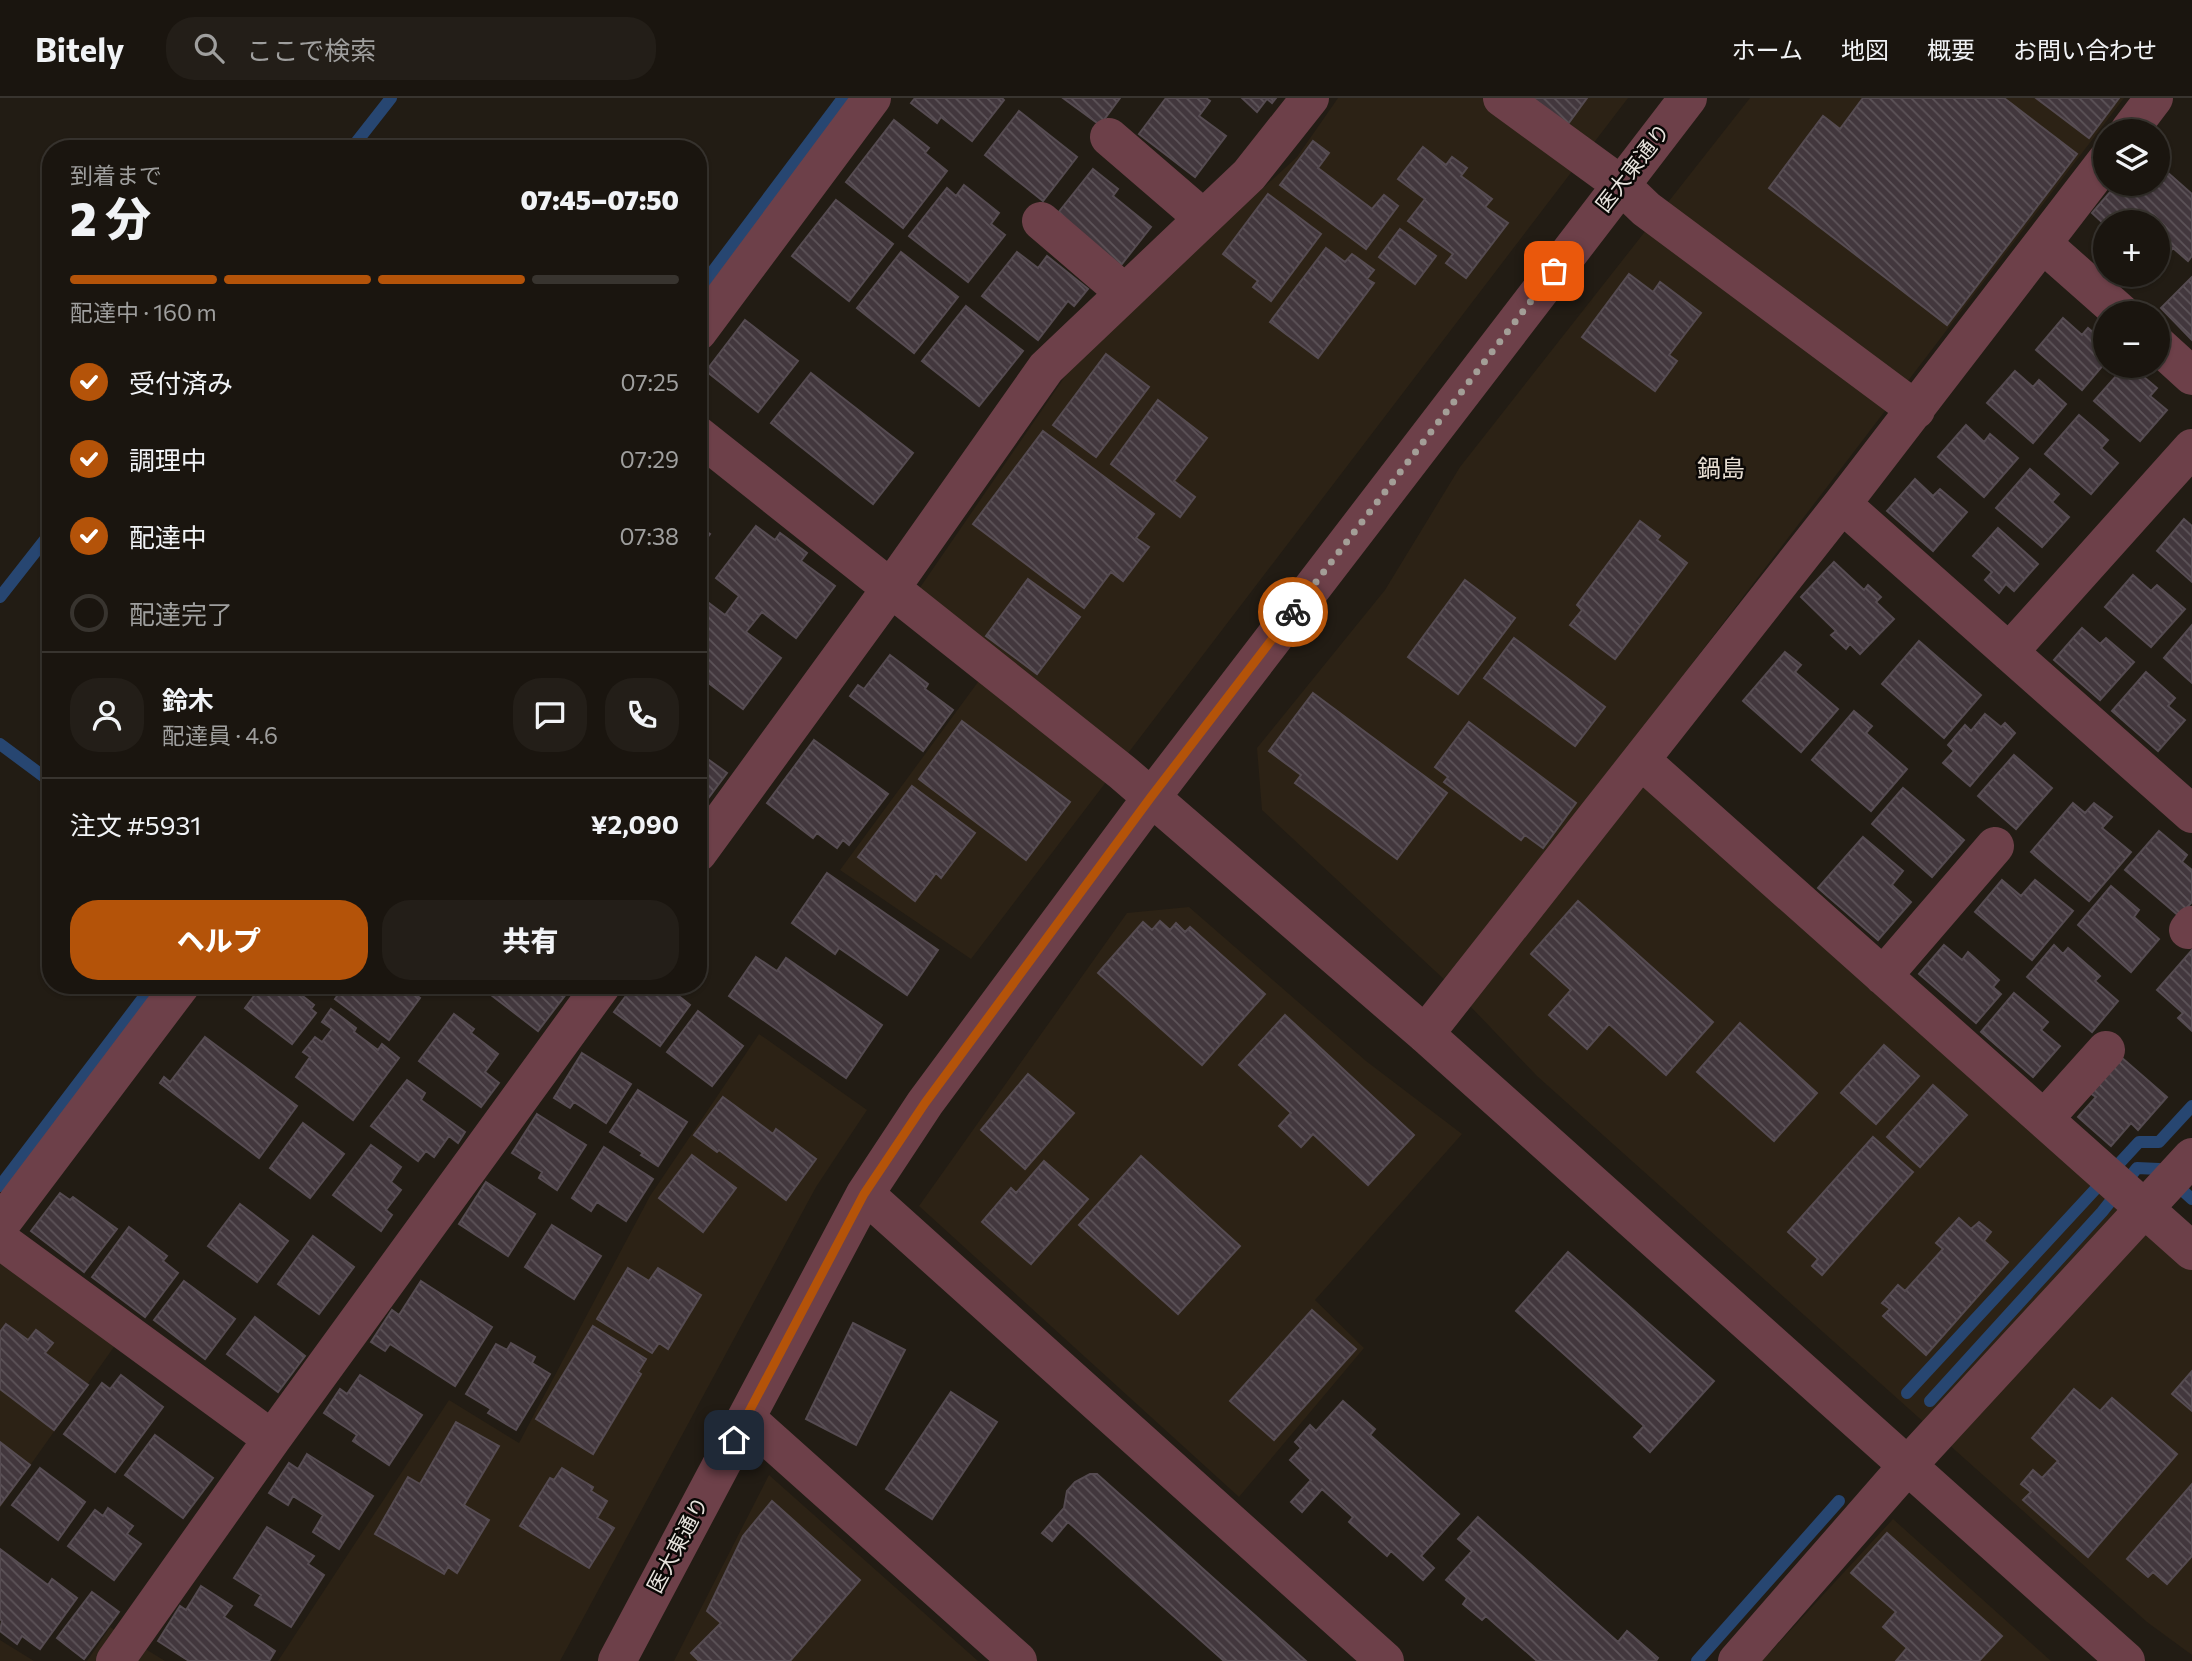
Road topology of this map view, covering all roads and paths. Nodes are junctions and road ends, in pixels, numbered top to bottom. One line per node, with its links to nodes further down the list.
1 (872, 98): 15 (street)
2 (1310, 98): 10 (street)
3 (1502, 98): 9 (street)
4 (1688, 98): 9 (street, 医大東通り)
5 (2154, 98): 6 (street)
6 (2138, 119)
7 (1109, 137): 10 (street)
8 (2093, 178): 12 (street)
9 (1620, 184): 18 (street); 25 (street, 医大東通り)
10 (1203, 218): 13 (street)
11 (1041, 221): 13 (street)
12 (2043, 244): 14 (street); 18 (street)
13 (1125, 293): 22 (street)
14 (2107, 301)
15 (707, 319)
16 (2170, 356): 17 (street)
17 (2192, 376)
18 (1916, 410): 21 (street)
19 (707, 442): 22 (street)
20 (2192, 449): 23 (street)
21 (1842, 505): 23 (street); 24 (street)
22 (891, 588): 25 (street); 27 (street)
23 (2009, 652): 26 (street)
24 (1642, 761): 29 (street); 32 (street)
25 (1151, 797): 32 (street); 36 (street, 医大東通り)
26 (2186, 798)
27 (707, 841)
28 (1995, 846): 29 (street)
29 (1883, 976): 34 (street)
30 (174, 994): 37 (street)
31 (595, 994): 41 (street)
32 (1425, 1034): 42 (street)
33 (2106, 1050): 34 (street)
34 (2044, 1119): 35 (street)
35 (2162, 1185): 39 (street); 42 (street)
36 (864, 1194): 40 (street, 医大東通り); 46 (street)
37 (0, 1225)
38 (0, 1240): 41 (street)
39 (2192, 1251)
40 (746, 1418): 43 (street, 医大東通り); 45 (street)
41 (272, 1439): 44 (street)
42 (1908, 1465): 47 (street); 48 (street)
43 (629, 1655)
44 (115, 1661)
45 (1018, 1661)
46 (1385, 1661)
47 (1737, 1661)
48 (2126, 1661)

